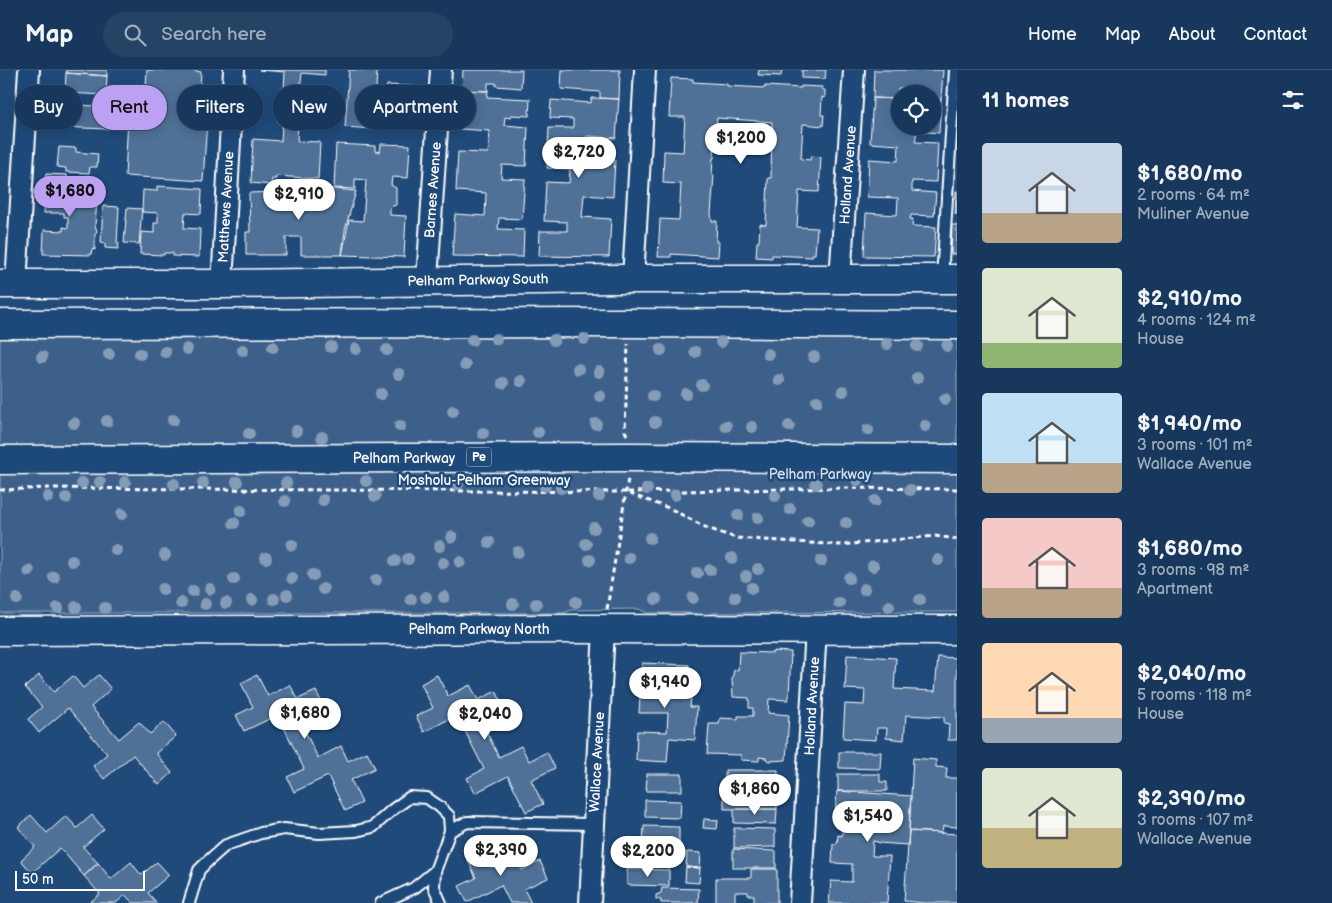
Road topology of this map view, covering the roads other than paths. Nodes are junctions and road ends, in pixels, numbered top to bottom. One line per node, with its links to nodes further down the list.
1 (29, 70): 11 (street)
2 (234, 70): 12 (street, Matthews Avenue)
3 (441, 70): 10 (street, Barnes Avenue)
4 (646, 70): 7 (street)
5 (854, 70): 8 (street, Holland Avenue)
6 (955, 70): 9 (lane)
7 (633, 279): 8 (main road, Pelham Parkway South); 10 (main road, Pelham Parkway South)
8 (840, 279): 9 (main road, Pelham Parkway South)
9 (950, 279)
10 (427, 280): 12 (main road, Pelham Parkway South)
11 (8, 284): 12 (main road, Pelham Parkway South)
12 (222, 284)
13 (0, 324): 14 (main road)
14 (957, 325)
15 (957, 459): 16 (main road, Pelham Parkway / Pe)
16 (0, 460)
17 (604, 629): 18 (main road, Pelham Parkway North); 20 (main road, Pelham Parkway North); 21 (street, Wallace Avenue)
18 (816, 630): 19 (main road, Pelham Parkway North); 28 (street, Holland Avenue)
19 (957, 630)
20 (0, 631)
21 (594, 824): 22 (lane); 27 (street, Wallace Avenue)
22 (450, 831): 23 (lane); 24 (lane)
23 (435, 870): 25 (lane); 26 (lane)
24 (189, 903)
25 (381, 903)
26 (441, 903)
27 (590, 903)
28 (800, 903)

